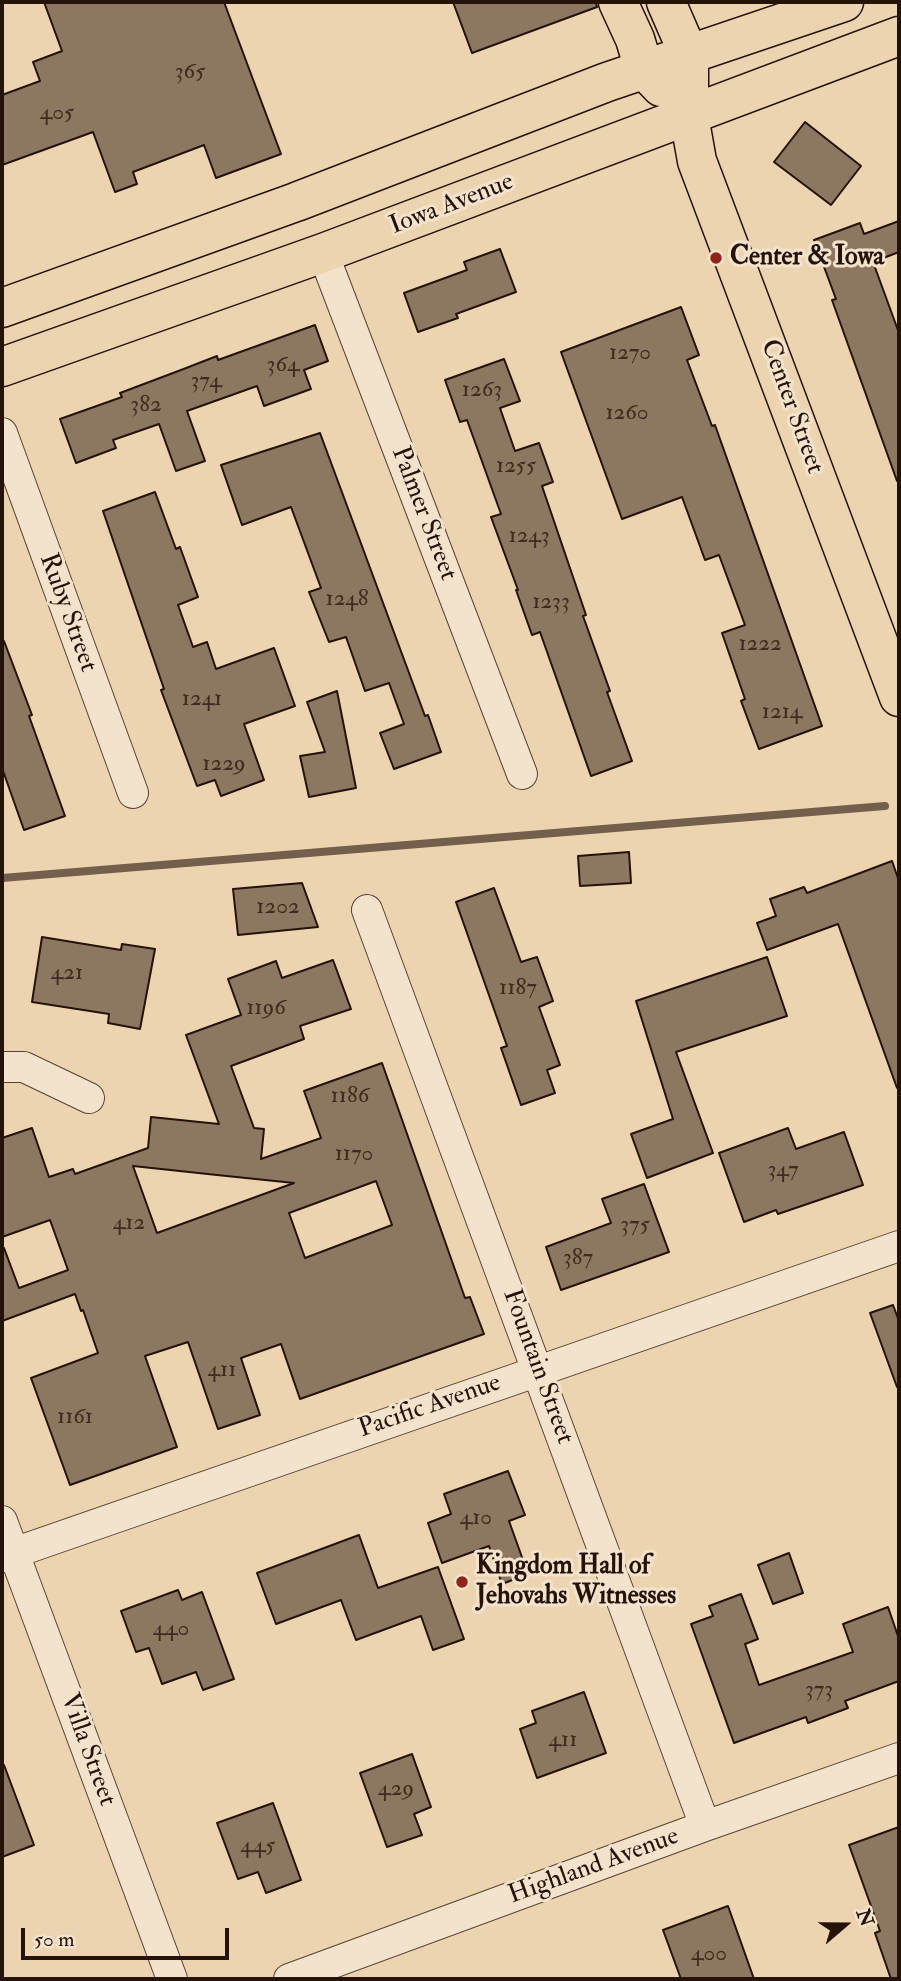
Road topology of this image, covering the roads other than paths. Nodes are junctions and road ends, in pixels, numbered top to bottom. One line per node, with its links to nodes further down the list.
1 (618, 2): 6 (main road)
2 (666, 2): 5 (main road, Center Street)
3 (844, 2): 5 (main road)
4 (899, 36): 7 (main road, Iowa Avenue)
5 (690, 55): 6 (main road); 7 (main road, Center Street)
6 (644, 69): 7 (main road); 9 (main road)
7 (689, 116): 8 (main road, Iowa Avenue); 12 (main road, Center Street)
8 (323, 253): 10 (main road, Iowa Avenue); 13 (street, Palmer Street)
9 (2, 308)
10 (2, 368)
11 (2, 433): 14 (street, Ruby Street)
12 (899, 697)
13 (523, 774)
14 (133, 793)
15 (367, 910): 19 (street, Fountain Street)
16 (2, 1067): 17 (street)
17 (89, 1098)
18 (899, 1246): 19 (street, Pacific Avenue)
19 (538, 1369): 21 (street, Pacific Avenue); 23 (street, Fountain Street)
20 (2, 1521): 21 (street, Villa Street)
21 (7, 1554): 24 (street, Villa Street)
22 (899, 1758): 23 (street, Highland Avenue)
23 (705, 1826): 25 (street, Highland Avenue)
24 (172, 1979)
25 (289, 1979)

